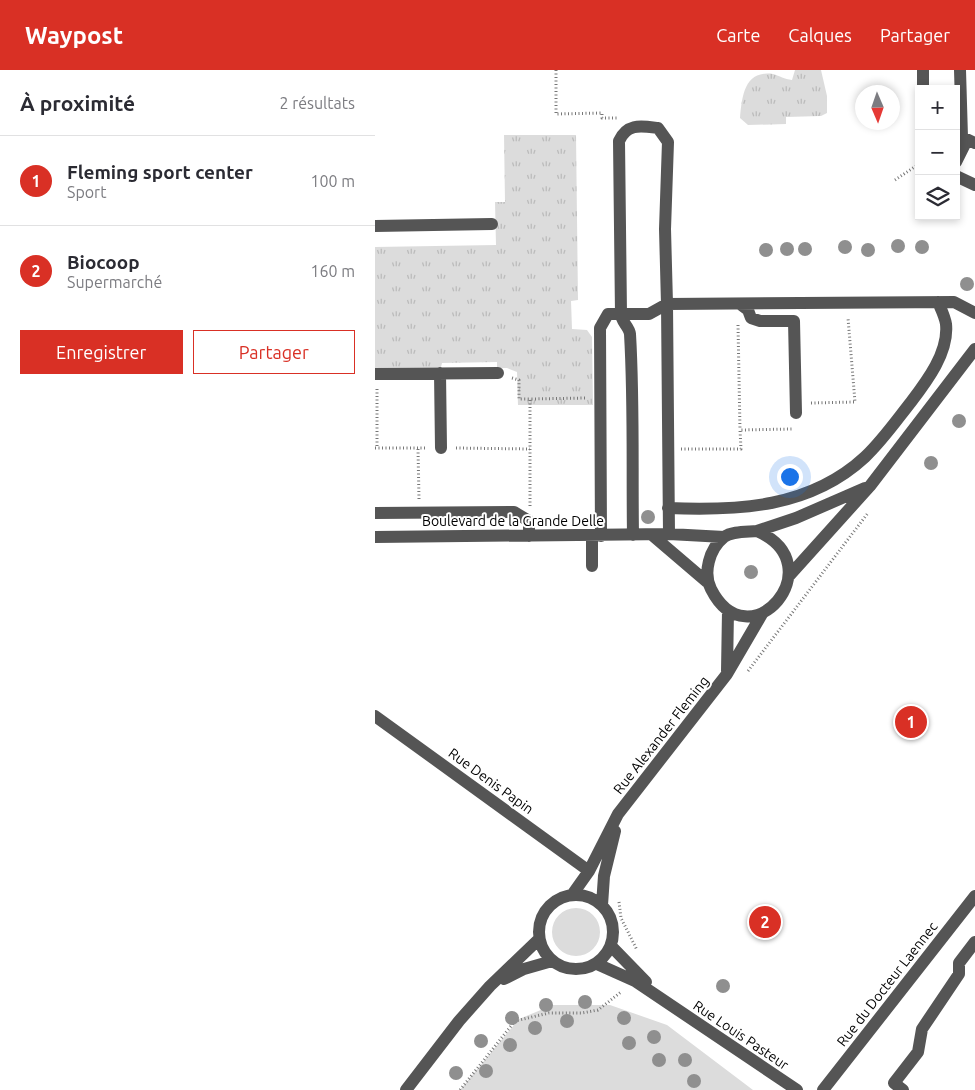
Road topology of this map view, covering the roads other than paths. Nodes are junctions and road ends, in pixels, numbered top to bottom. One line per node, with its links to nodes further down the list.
1 (923, 70): 3 (street)
2 (960, 70): 4 (street)
3 (923, 85)
4 (971, 142): 5 (street)
5 (960, 157)
6 (960, 178): 7 (street)
7 (975, 185)
8 (492, 224): 9 (street)
9 (375, 226)
10 (938, 302): 12 (street); 13 (street); 22 (street)
11 (667, 304): 12 (street); 14 (street); 14 (street); 22 (street)
12 (740, 304): 19 (street)
13 (974, 310)
14 (621, 314): 26 (street); 29 (street)
15 (975, 349): 21 (street)
16 (439, 373): 17 (street); 18 (street); 20 (street)
17 (498, 373)
18 (376, 374)
19 (796, 409)
20 (441, 448)
21 (870, 486): 24 (street); 33 (street)
22 (668, 508): 25 (street)
23 (375, 513): 28 (street)
24 (757, 531): 30 (street); 33 (street)
25 (669, 534): 27 (street, Boulevard de la Grande Delle); 30 (street, Boulevard de la Grande Delle)
26 (633, 535): 27 (street, Boulevard de la Grande Delle); 29 (street, Boulevard de la Grande Delle)
27 (652, 535): 34 (street)
28 (529, 536): 29 (street, Boulevard de la Grande Delle); 31 (street, Boulevard de la Grande Delle)
29 (597, 536): 32 (street)
30 (724, 536): 34 (street)
31 (375, 537)
32 (592, 566)
33 (789, 576): 36 (street)
34 (707, 582): 35 (street)
35 (728, 611): 36 (street); 37 (street, Rue Alexander Fleming)
36 (763, 614): 37 (street, Rue Alexander Fleming)
37 (727, 674): 39 (street, Rue Alexander Fleming)
38 (375, 716): 40 (street, Rue Denis Papin)
39 (619, 814): 40 (street, Rue Alexander Fleming); 43 (street, Rue Alexander Fleming)
40 (589, 871): 41 (street, Rue Alexander Fleming)
41 (572, 895): 43 (street); 44 (street, Rue Alexander Fleming)
42 (975, 896): 53 (street, Rue du Docteur Laennec)
43 (602, 906): 46 (street, Rue Alexander Fleming)
44 (539, 939): 47 (street); 49 (street)
45 (975, 942): 54 (street)
46 (611, 946): 48 (street); 50 (street)
47 (552, 961): 48 (street); 49 (street)
48 (597, 964): 50 (street)
49 (490, 986): 51 (street)
50 (669, 1005): 52 (street, Rue Louis Pasteur)
51 (405, 1090)
52 (797, 1090)
53 (823, 1090)
54 (903, 1090)

